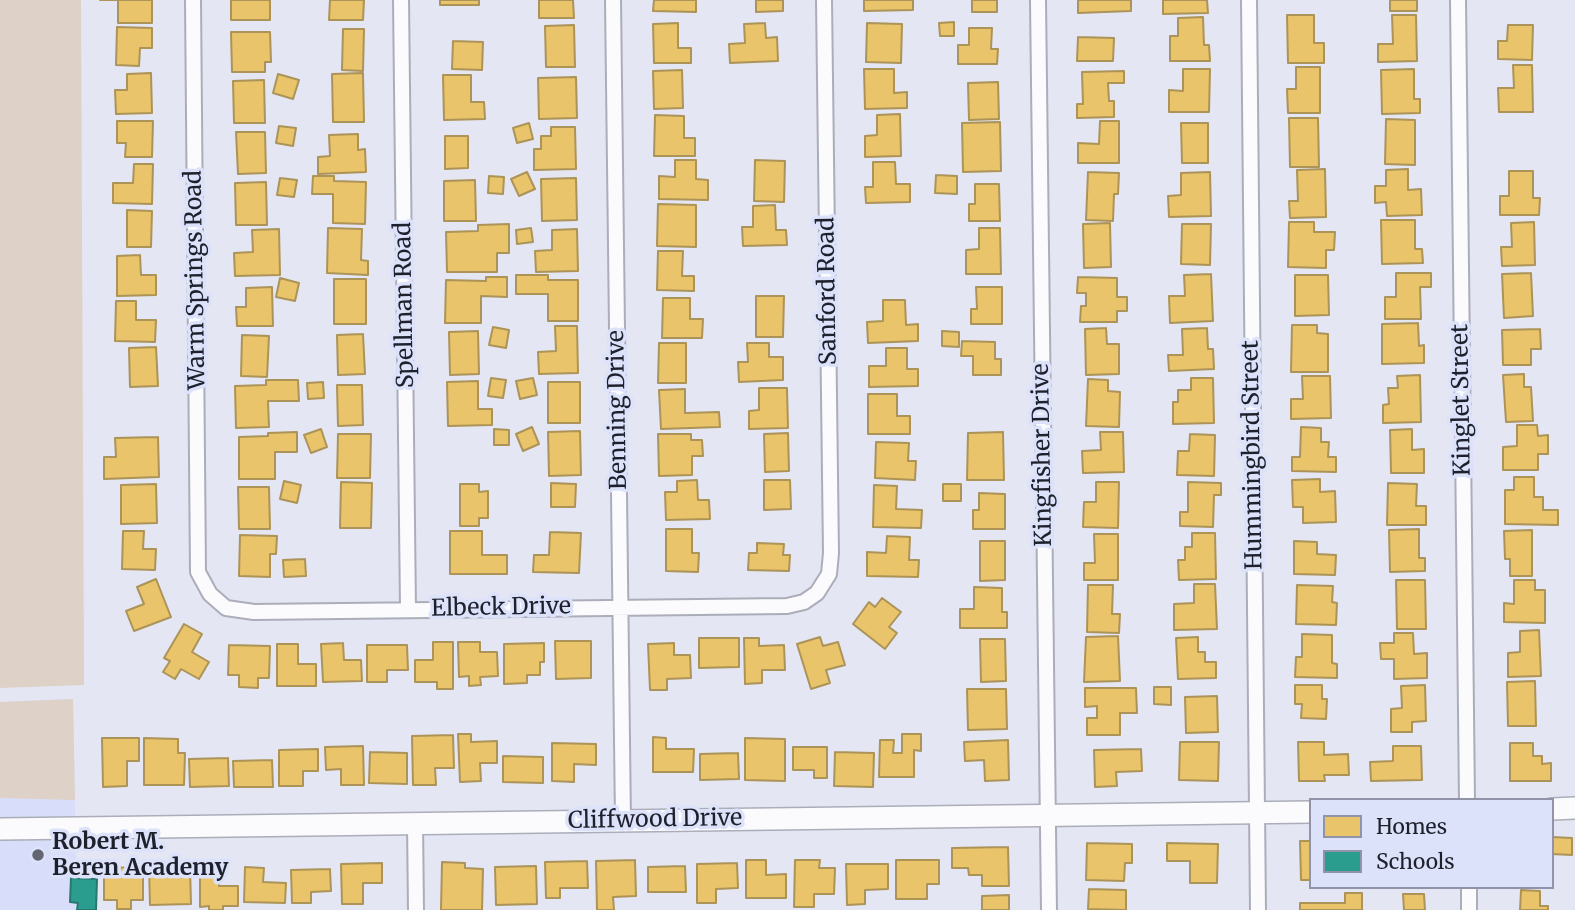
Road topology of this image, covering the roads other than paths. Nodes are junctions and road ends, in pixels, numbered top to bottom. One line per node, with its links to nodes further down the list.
1 (193, 0): 8 (street, Warm Springs Road)
2 (401, 0): 11 (street, Spellman Road)
3 (613, 0): 10 (street, Benning Drive)
4 (824, 0): 9 (street, Sanford Road)
5 (1038, 0): 17 (street, Kingfisher Drive)
6 (1249, 0): 16 (street, Hummingbird Street)
7 (1458, 0): 12 (street, Kinglet Street)
8 (198, 559): 11 (street, Elbeck Drive)
9 (825, 580): 10 (street, Elbeck Drive)
10 (620, 606): 11 (street, Elbeck Drive); 18 (street, Benning Drive)
11 (408, 609)
12 (1467, 798)
13 (1575, 808): 14 (street)
14 (1554, 809)
15 (1309, 812): 16 (street, Cliffwood Drive)
16 (1257, 813): 17 (street, Cliffwood Drive); 24 (street, Hummingbird Street)
17 (1047, 815): 18 (street, Cliffwood Drive); 23 (street, Kingfisher Drive)
18 (623, 821): 19 (street, Cliffwood Drive)
19 (415, 823): 20 (street, Cliffwood Drive); 22 (street)
20 (0, 828)
21 (1469, 889): 25 (street)
22 (416, 910)
23 (1049, 910)
24 (1258, 910)
25 (1469, 910)

